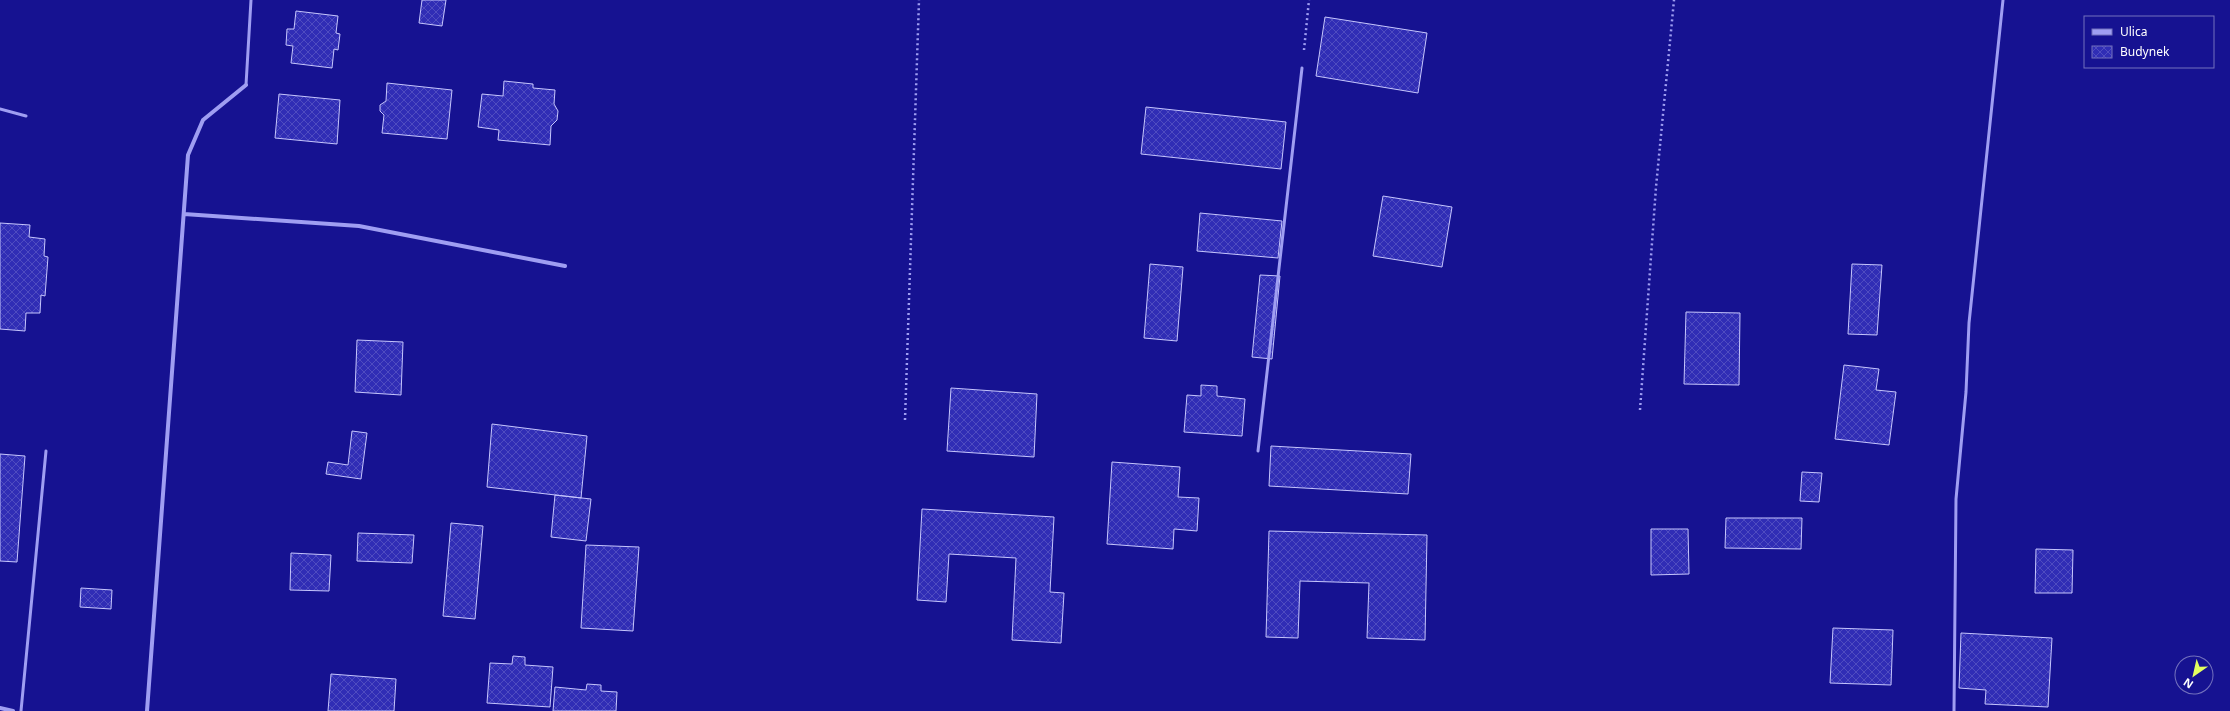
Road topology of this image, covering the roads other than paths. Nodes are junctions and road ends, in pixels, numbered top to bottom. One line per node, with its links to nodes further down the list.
1 (251, 0): 4 (lane)
2 (2003, 0): 15 (lane)
3 (1302, 68): 10 (lane)
4 (246, 84): 7 (street)
5 (0, 109): 6 (lane)
6 (26, 116)
7 (184, 214): 8 (street); 14 (street)
8 (565, 266)
9 (46, 451): 13 (lane)
10 (1258, 451)
11 (0, 708): 12 (street)
12 (13, 711)
13 (21, 711)
14 (147, 711)
15 (1954, 711)

